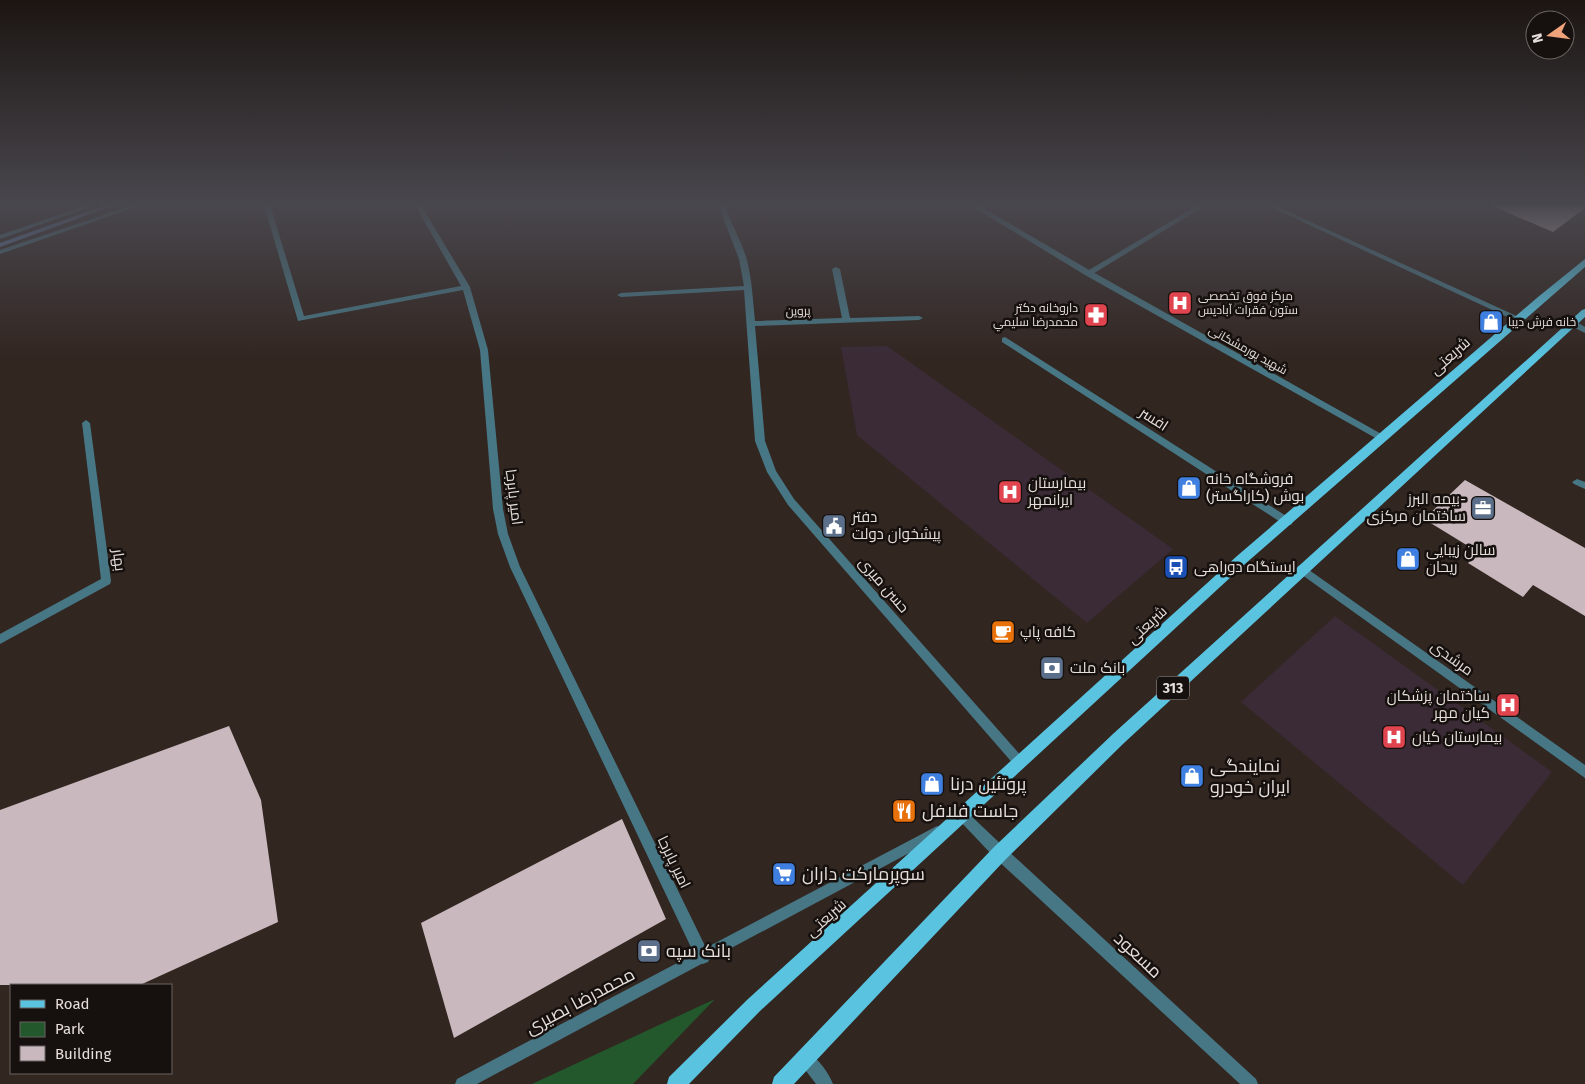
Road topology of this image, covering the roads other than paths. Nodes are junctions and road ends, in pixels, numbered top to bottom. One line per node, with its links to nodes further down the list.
1 (282, 256): 10 (street)
2 (448, 256): 10 (street, امیر پابرجا)
3 (742, 256): 11 (street, حسن میری)
4 (1059, 256): 9 (street, شهید پورمشکانی)
5 (1117, 256): 9 (street)
6 (1380, 256): 15 (street)
7 (1585, 262): 15 (main road, شریعتی)
8 (836, 269): 16 (street)
9 (1088, 273): 21 (street, شهید پورمشکانی)
10 (466, 287): 29 (street, امیر پابرجا)
11 (748, 288): 12 (street); 17 (street, حسن میری)
12 (621, 295)
13 (1585, 312): 18 (main road, 313)
14 (920, 318): 16 (street, پروین)
15 (1517, 318): 21 (main road, شریعتی)
16 (846, 320): 17 (street, پروین)
17 (751, 324): 25 (street, حسن میری)
18 (1579, 326): 23 (main road, 313)
19 (1005, 340): 22 (street, افسر)
20 (86, 423): 24 (street, بهار)
21 (1382, 438): 22 (main road, شریعتی)
22 (1288, 522): 25 (main road, شریعتی)
23 (1302, 569): 26 (street, مرشدی); 28 (main road, 313)
24 (0, 640)
25 (1020, 763): 27 (main road, شریعتی)
26 (1585, 772)
27 (958, 820): 28 (street, مسعود); 29 (street, محمدرضا بصیری); 32 (main road, شریعتی)
28 (1000, 853): 30 (main road, 313); 35 (street, مسعود)
29 (703, 957): 31 (street, محمدرضا بصیری)
30 (805, 1058): 33 (main road, 313); 34 (street)
31 (462, 1084)
32 (676, 1084)
33 (781, 1084)
34 (826, 1084)
35 (1251, 1084)

